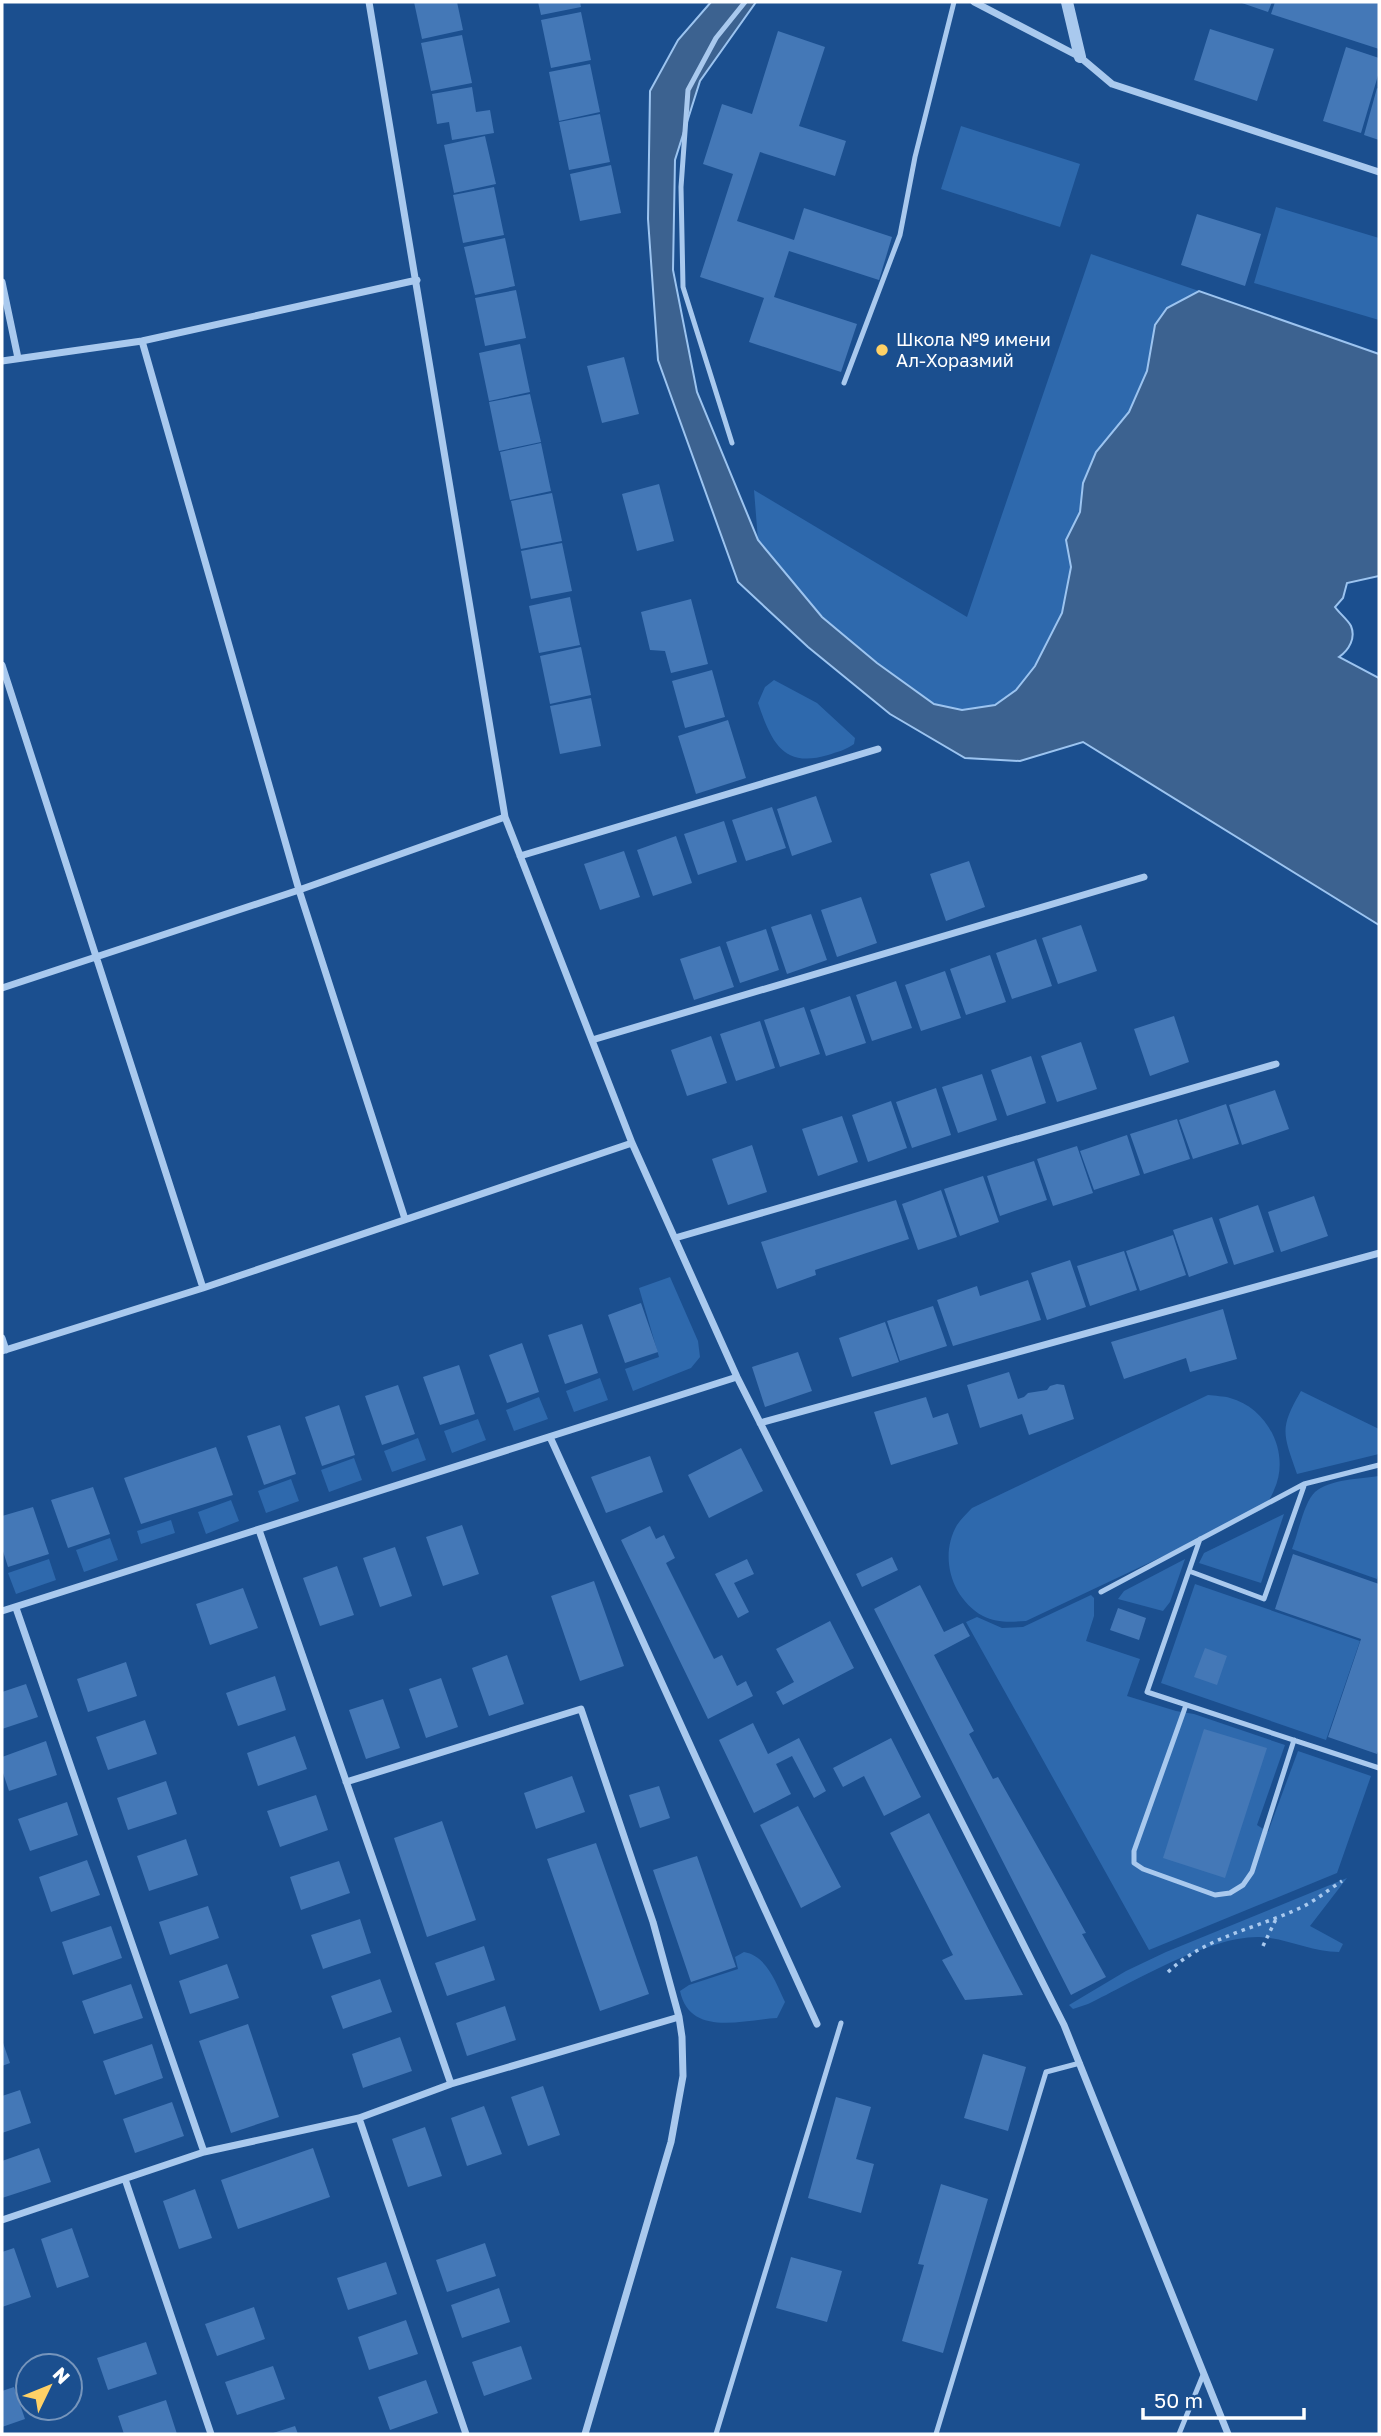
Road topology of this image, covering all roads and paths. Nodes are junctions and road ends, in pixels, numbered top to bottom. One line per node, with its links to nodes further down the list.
1 (369, 2): 8 (street)
2 (745, 2): 14 (lane)
3 (954, 2): 13 (lane)
4 (974, 2): 6 (street)
5 (1067, 2): 6 (street)
6 (1080, 57): 7 (street)
7 (1379, 172)
8 (417, 280): 10 (street); 17 (street)
9 (2, 282): 11 (street)
10 (142, 341): 11 (street); 20 (street)
11 (18, 358): 12 (street)
12 (2, 361)
13 (844, 383)
14 (732, 443)
15 (2, 665): 21 (street)
16 (878, 749): 18 (street)
17 (505, 817): 18 (street); 20 (street)
18 (520, 856): 23 (street)
19 (1144, 877): 23 (street)
20 (299, 890): 21 (street); 26 (street)
21 (96, 958): 22 (street); 29 (street)
22 (2, 988)
23 (592, 1040): 25 (street)
24 (1276, 1064): 27 (street)
25 (632, 1143): 26 (street); 27 (street)
26 (405, 1219): 29 (street)
27 (675, 1238): 32 (street)
28 (1379, 1253): 33 (street)
29 (204, 1288): 31 (street)
30 (2, 1338): 31 (street)
31 (4, 1350)
32 (737, 1377): 33 (street); 34 (street)
33 (761, 1423): 54 (street)
34 (550, 1437): 37 (street); 53 (street)
35 (1379, 1465): 36 (lane)
36 (1304, 1484): 38 (lane); 39 (lane)
37 (259, 1530): 41 (street); 46 (street)
38 (1200, 1539): 39 (lane); 40 (lane)
39 (1189, 1571): 43 (lane)
40 (1101, 1592)
41 (16, 1608): 42 (street); 57 (street)
42 (2, 1611)
43 (1186, 1705): 44 (lane); 44 (lane)
44 (1294, 1740): 45 (lane)
45 (1379, 1768)
46 (346, 1782): 51 (street); 55 (street)
47 (1342, 1881): 48 (path)
48 (1276, 1918): 49 (path); 50 (path)
49 (1263, 1946)
50 (1168, 1972)
51 (679, 2017): 55 (street); 63 (street)
52 (841, 2023): 64 (lane)
53 (817, 2024)
54 (1080, 2063): 60 (street); 65 (lane)
55 (451, 2084): 56 (street)
56 (359, 2118): 57 (street); 62 (street)
57 (204, 2152): 58 (street)
58 (125, 2179): 59 (street); 61 (street)
59 (2, 2220)
60 (1203, 2375): 66 (lane); 67 (street)
61 (211, 2434)
62 (466, 2434)
63 (586, 2434)
64 (716, 2434)
65 (936, 2434)
66 (1179, 2434)
67 (1228, 2434)

